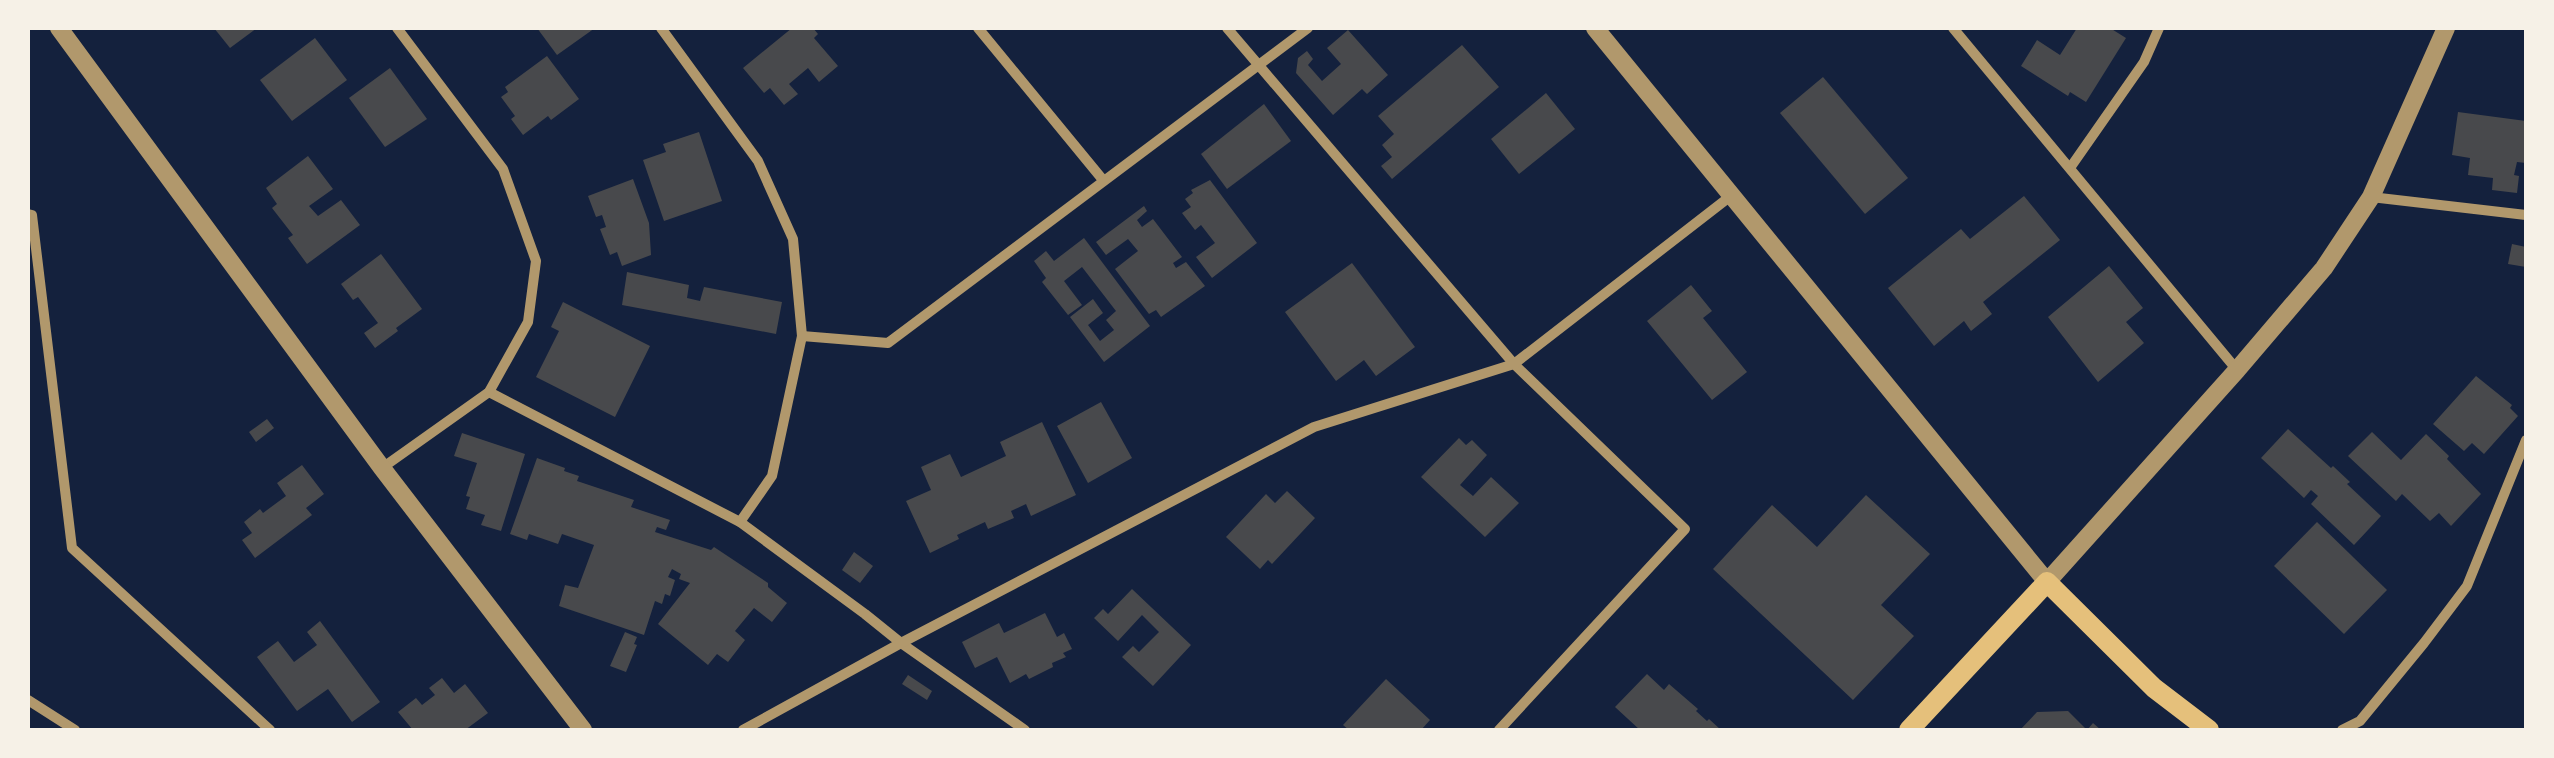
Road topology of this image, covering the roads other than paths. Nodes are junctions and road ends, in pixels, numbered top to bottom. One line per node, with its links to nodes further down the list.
1 (59, 28): 23 (street)
2 (397, 28): 21 (street)
3 (661, 28): 18 (street)
4 (978, 28): 13 (street)
5 (1227, 28): 11 (street)
6 (1308, 28): 11 (street)
7 (1596, 28): 14 (street)
8 (1953, 28): 12 (street)
9 (2158, 28): 12 (street)
10 (2446, 28): 15 (street)
11 (1258, 65): 13 (street); 19 (street)
12 (2070, 168): 20 (street)
13 (1103, 180): 18 (street)
14 (1732, 195): 19 (street); 25 (street)
15 (2371, 197): 17 (street); 20 (street)
16 (28, 214): 29 (street)
17 (2526, 215)
18 (802, 336): 24 (street)
19 (1514, 364): 26 (street); 33 (street)
20 (2237, 370): 25 (street)
21 (489, 392): 23 (street); 24 (street)
22 (2526, 440): 36 (street)
23 (382, 468): 30 (street)
24 (740, 522): 26 (street)
25 (2047, 582): 34 (main road); 35 (main road)
26 (901, 643): 31 (street); 32 (street)
27 (28, 700): 28 (street)
28 (75, 730)
29 (270, 730)
30 (584, 730)
31 (743, 730)
32 (1024, 730)
33 (1498, 730)
34 (1909, 730)
35 (2209, 730)
36 (2342, 730)

